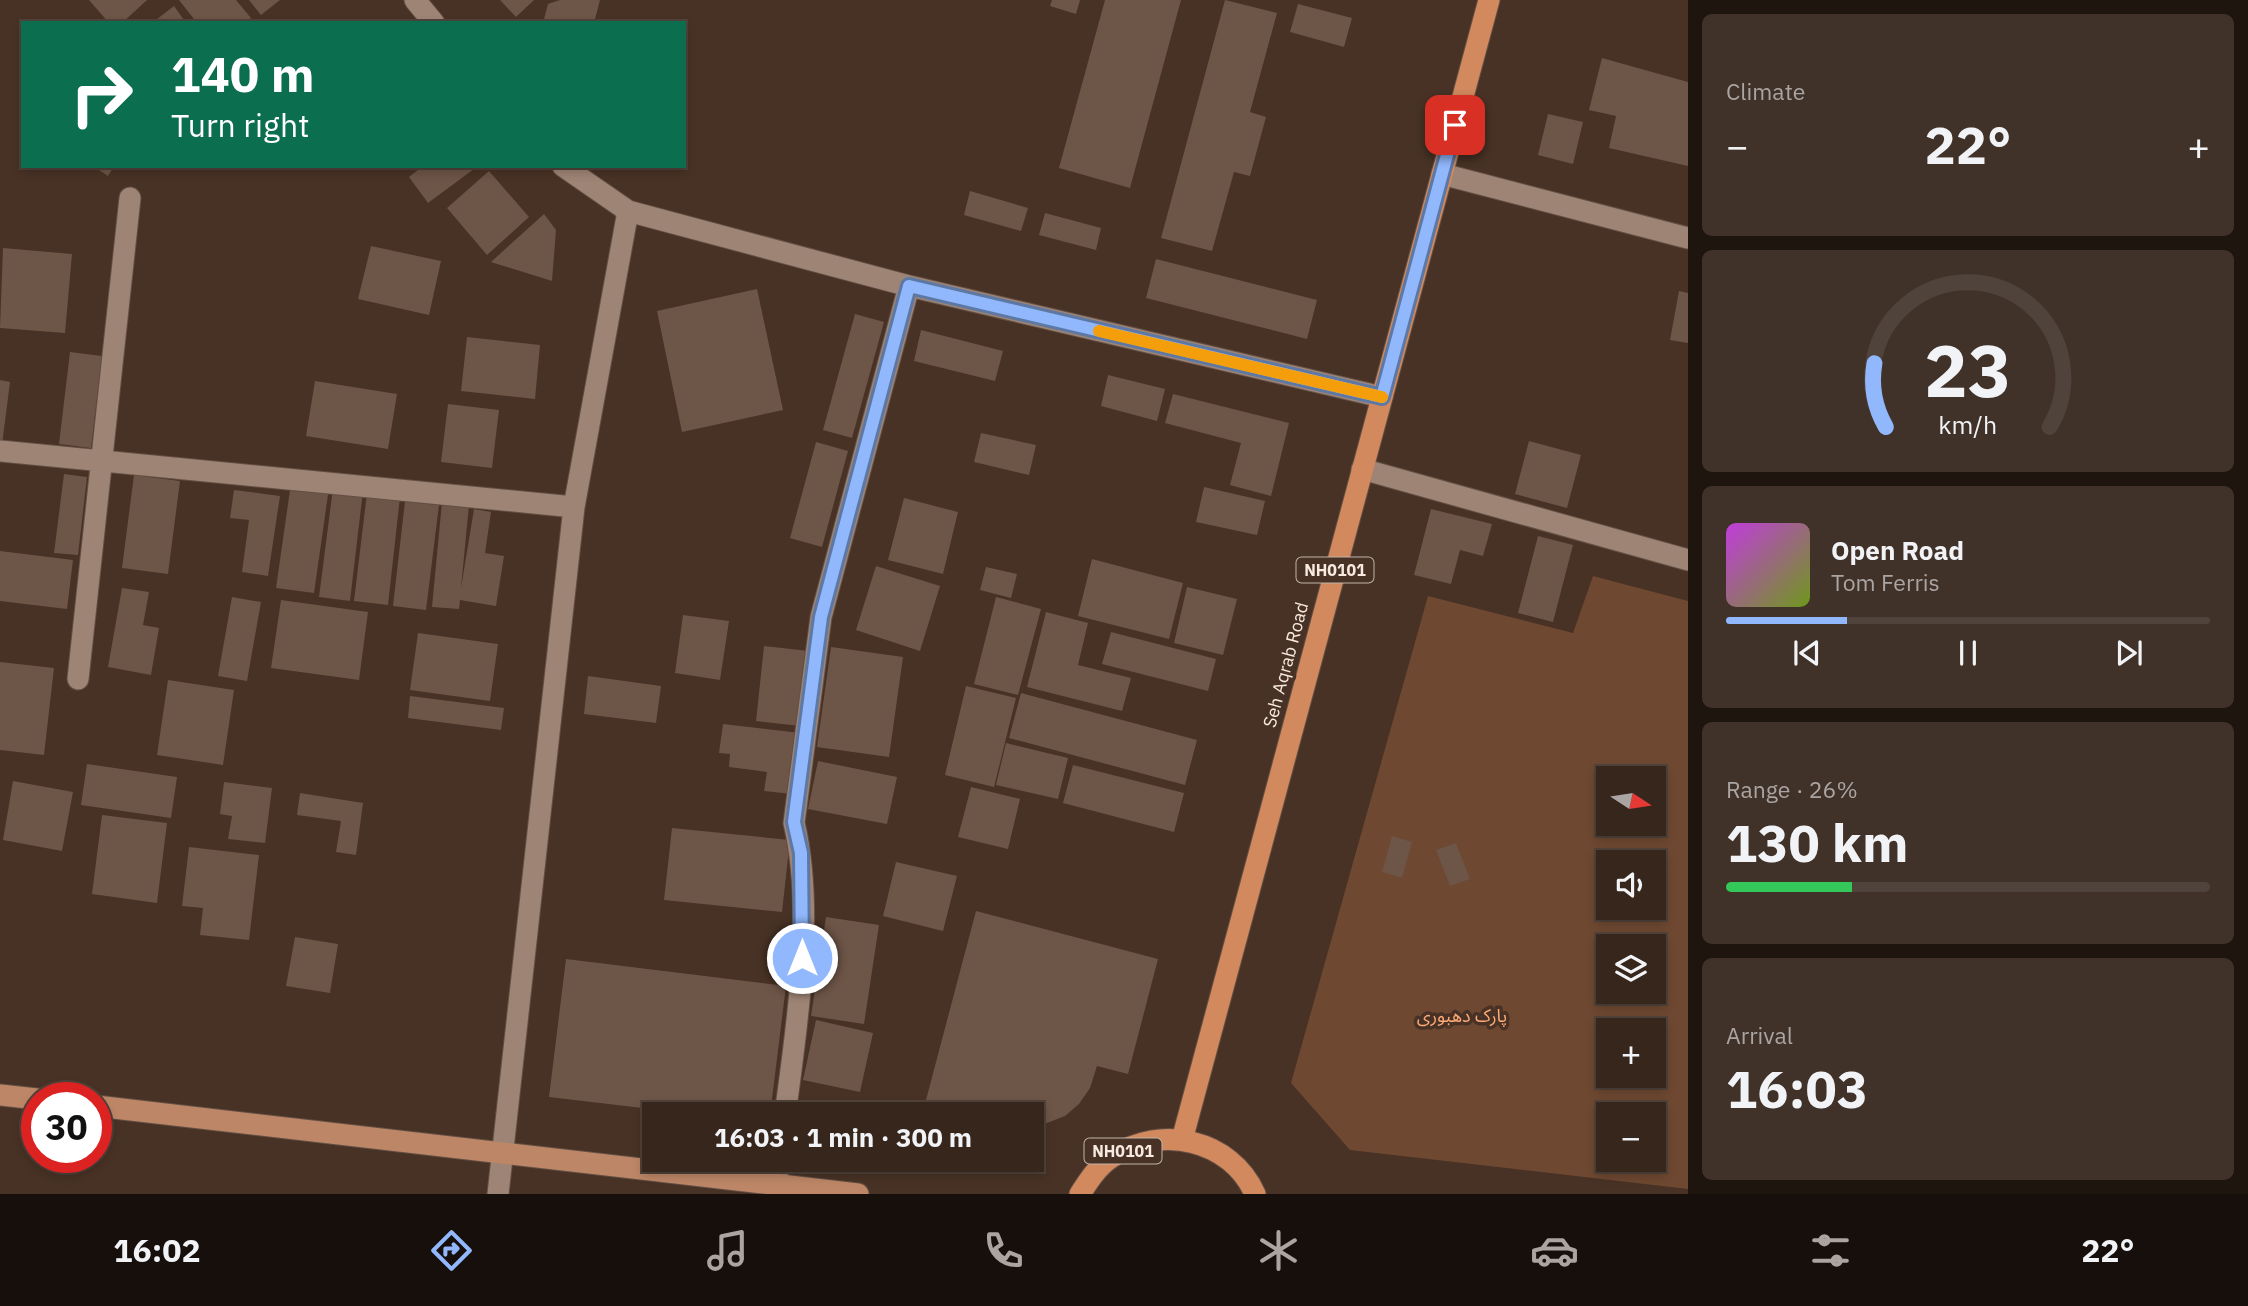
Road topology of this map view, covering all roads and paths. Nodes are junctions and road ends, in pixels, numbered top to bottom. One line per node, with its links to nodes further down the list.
1 (415, 0): 3 (street)
2 (1489, 0): 5 (highway, Seh Aqrab Road / NH0101)
3 (432, 21)
4 (566, 168): 7 (street)
5 (1442, 174): 8 (street); 10 (highway, Seh Aqrab Road / NH0101)
6 (130, 198): 12 (street)
7 (628, 211): 9 (street); 14 (street)
8 (1688, 238)
9 (909, 286): 10 (street); 19 (street)
10 (1382, 397): 13 (highway, Seh Aqrab Road / NH0101)
11 (0, 451): 12 (street)
12 (103, 461): 14 (street); 16 (street)
13 (1362, 469): 15 (street); 21 (highway, Seh Aqrab Road / NH0101)
14 (574, 507): 22 (street)
15 (1688, 560)
16 (78, 679)
17 (0, 1095): 18 (main road)
18 (21, 1097)
19 (787, 1102)
20 (112, 1107): 22 (main road)
21 (1182, 1140): 27 (highway, NH0101); 28 (highway, NH0101)
22 (503, 1151): 24 (main road); 25 (street)
23 (778, 1172): 24 (street)
24 (776, 1184): 26 (main road)
25 (498, 1194)
26 (858, 1194)
27 (1080, 1194)
28 (1255, 1194)

